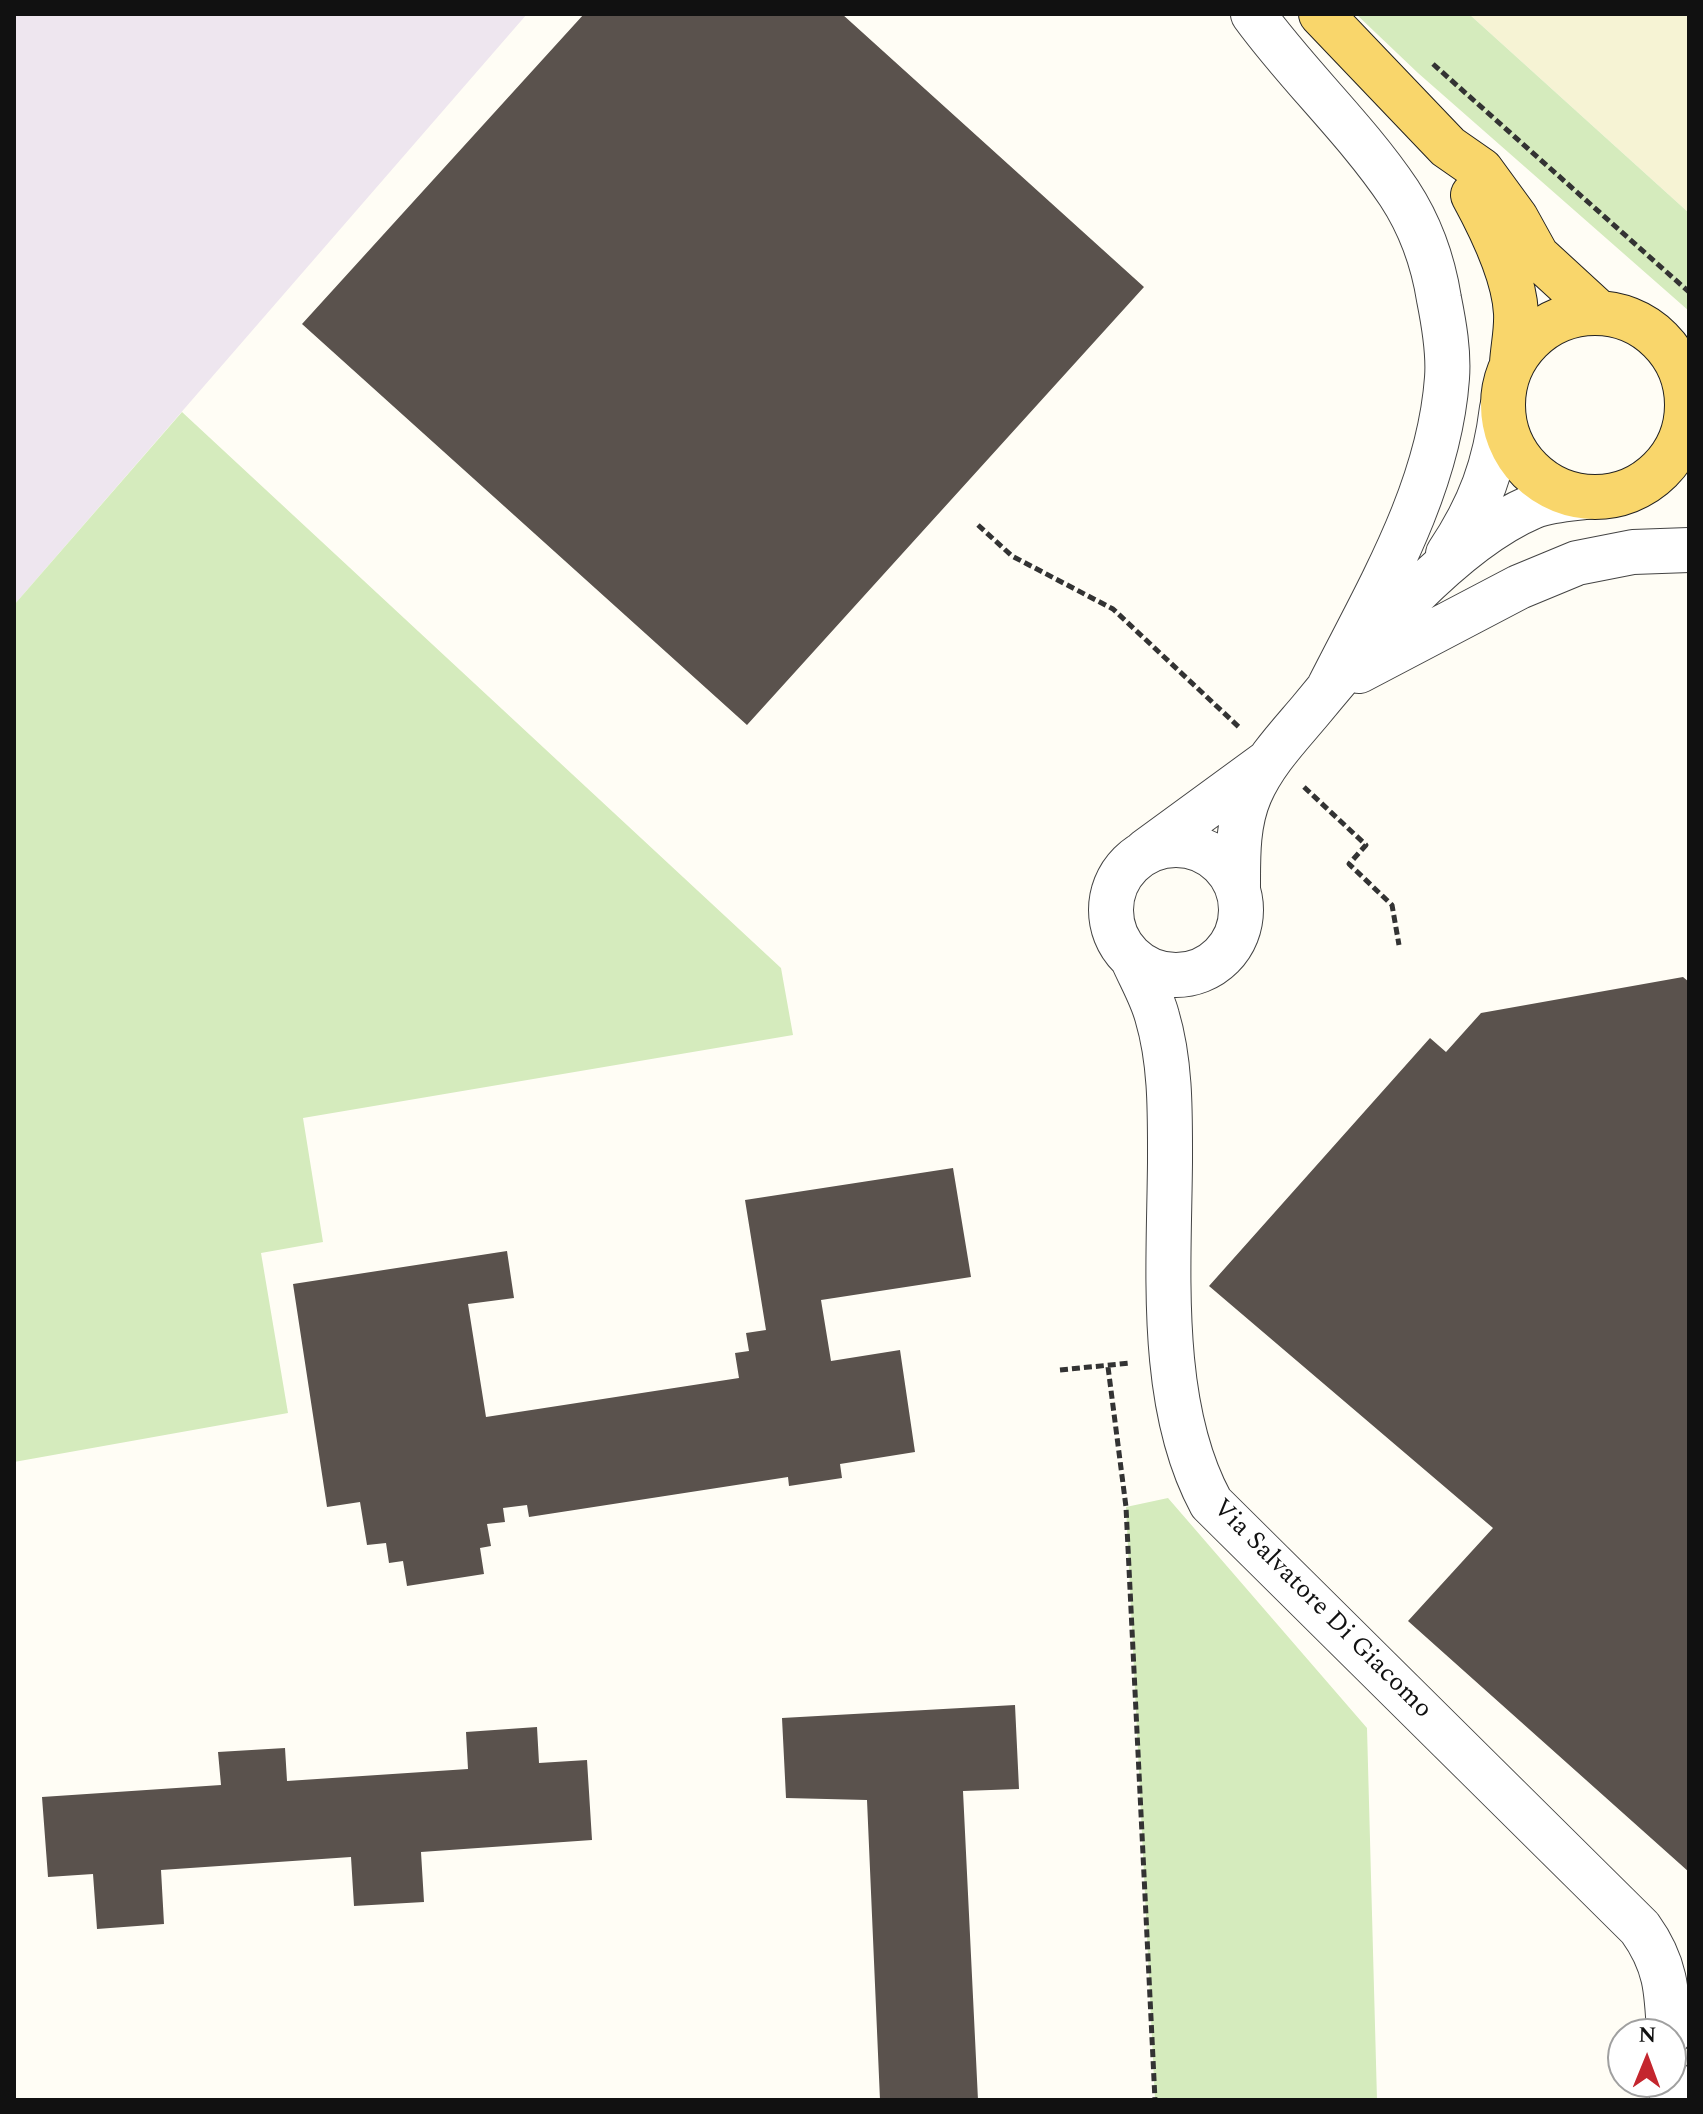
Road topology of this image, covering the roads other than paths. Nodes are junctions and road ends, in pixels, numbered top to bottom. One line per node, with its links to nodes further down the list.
1 (1253, 14): 12 (street)
2 (1321, 14): 3 (main road)
3 (1448, 147): 4 (main road); 5 (main road)
4 (1599, 313): 5 (main road); 6 (main road)
5 (1512, 363): 7 (main road)
6 (1687, 390): 9 (main road)
7 (1502, 408): 9 (main road); 11 (street)
8 (1689, 482): 9 (main road)
9 (1607, 494): 11 (street)
10 (1689, 550): 12 (street)
11 (1433, 575): 12 (street)
12 (1329, 687): 13 (street)
13 (1269, 760): 14 (street); 15 (street)
14 (1135, 859): 15 (street); 17 (street)
15 (1238, 890): 16 (street)
16 (1223, 955): 17 (street); 18 (street, Via Salvatore Di Giacomo)
17 (1133, 960): 18 (street, Via Salvatore Di Giacomo)
18 (1170, 1100): 19 (street, Via Salvatore Di Giacomo)
19 (1668, 2018)

